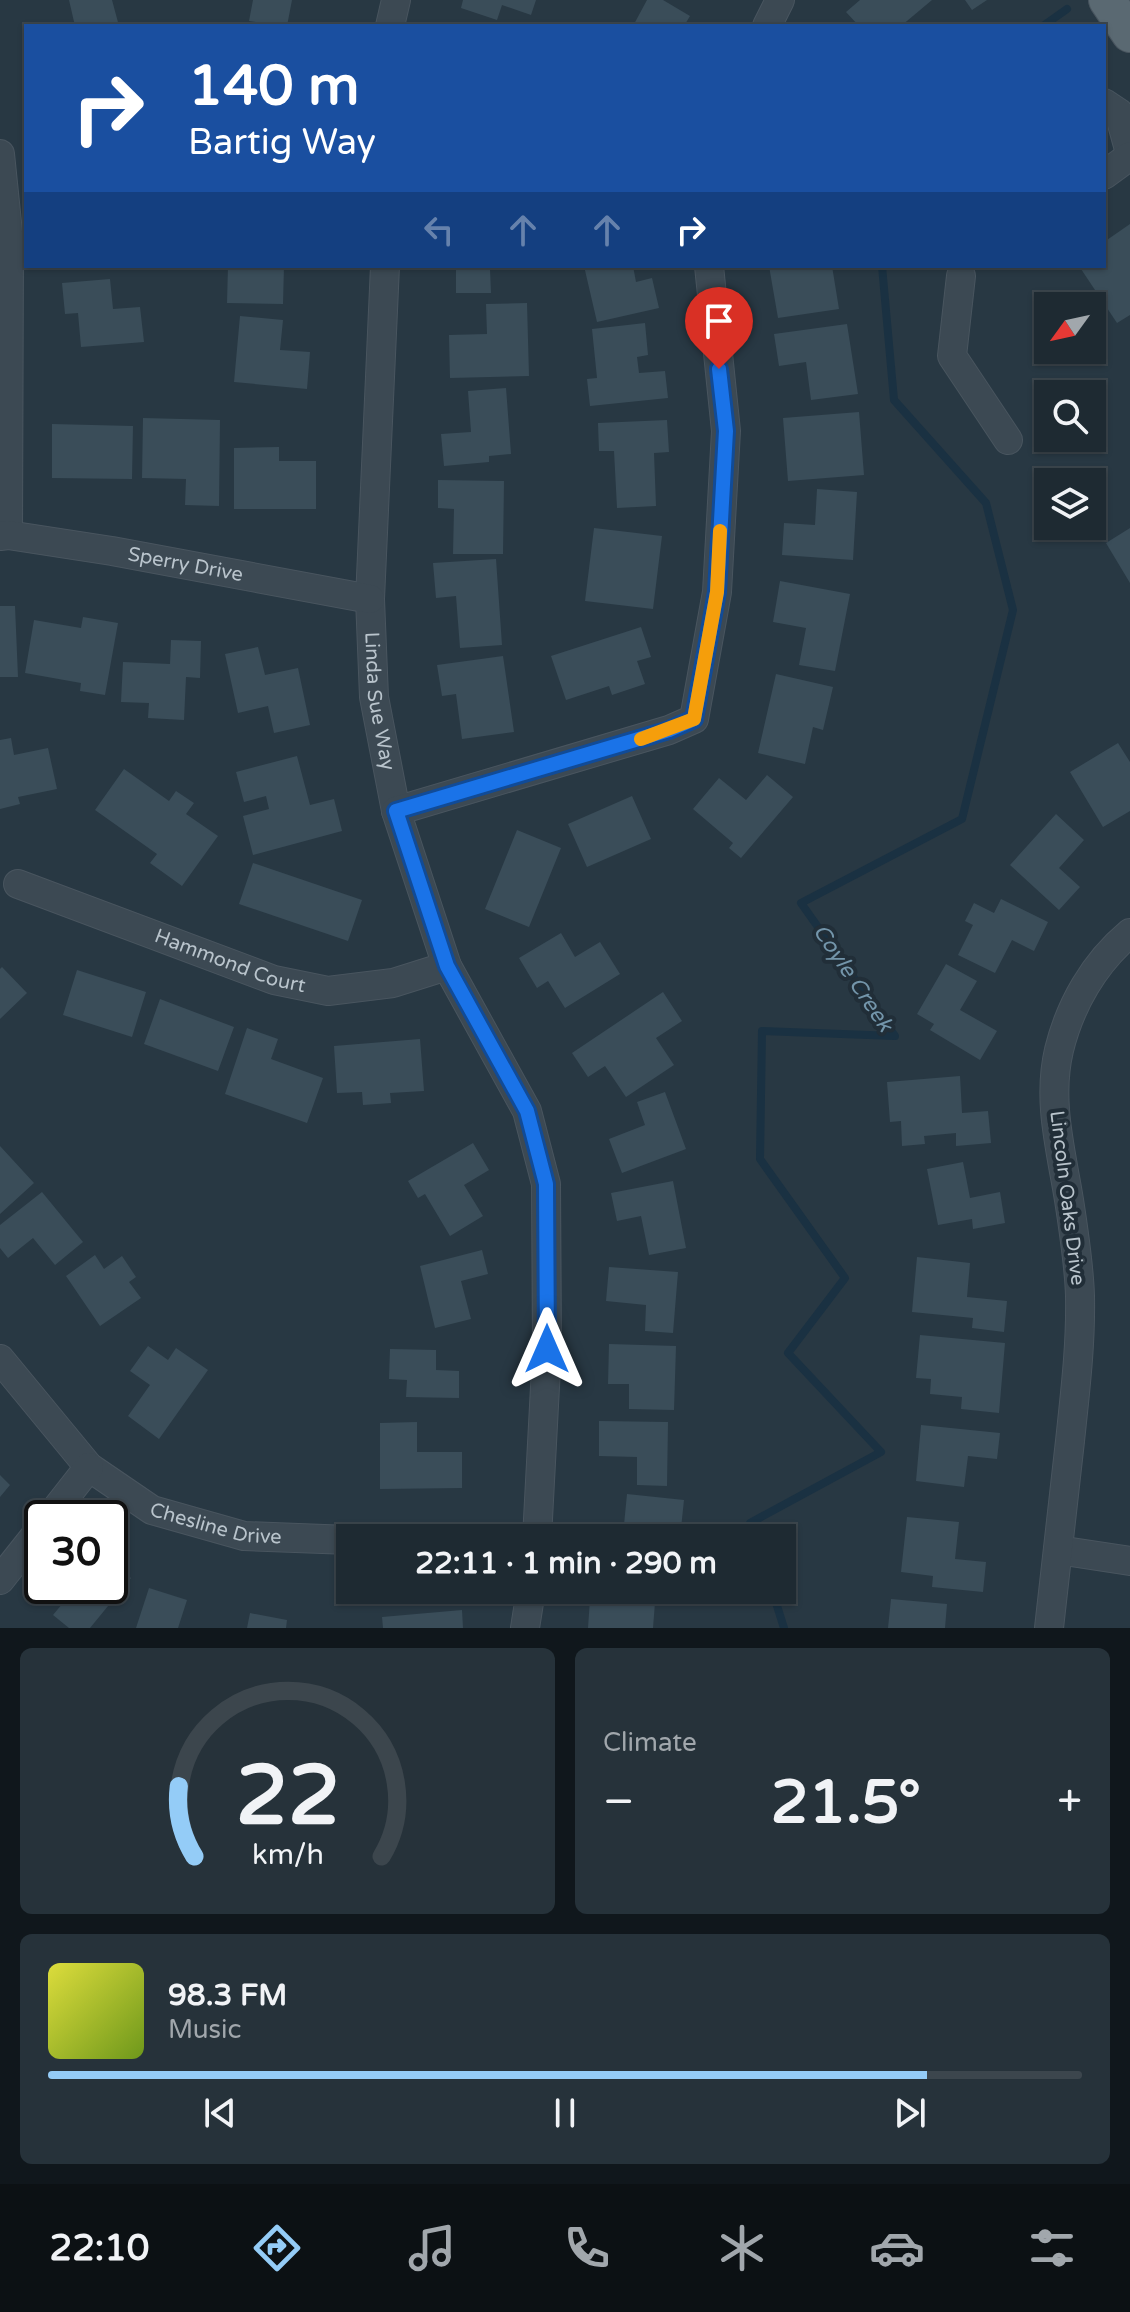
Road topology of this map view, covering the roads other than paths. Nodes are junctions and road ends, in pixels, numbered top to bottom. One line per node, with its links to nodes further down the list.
1 (396, 0): 4 (street)
2 (780, 0): 5 (street)
3 (1107, 0): 6 (main road)
4 (390, 24)
5 (768, 24)
6 (1130, 34)
7 (1118, 107): 9 (street)
8 (0, 154): 15 (street)
9 (1130, 155): 10 (street)
10 (1106, 173)
11 (385, 268): 16 (street, Linda Sue Way)
12 (709, 268): 17 (street)
13 (964, 269): 14 (street)
14 (1008, 440)
15 (4, 535): 16 (street, Sperry Drive)
16 (370, 599): 17 (street, Linda Sue Way)
17 (396, 811): 20 (street, Linda Sue Way)
18 (18, 884): 20 (street, Hammond Court)
19 (1130, 933): 27 (street, Lincoln Oaks Drive)
20 (447, 966): 24 (street, Linda Sue Way)
21 (0, 1359): 22 (street, Chesline Drive)
22 (89, 1467): 23 (street); 25 (street, Chesline Drive)
23 (63, 1500)
24 (538, 1524)
25 (336, 1539)
26 (24, 1550): 29 (street)
27 (1058, 1550): 28 (street); 32 (street, Lincoln Oaks Drive)
28 (1130, 1561)
29 (0, 1580)
30 (529, 1604): 31 (street)
31 (525, 1628)
32 (1049, 1628)

